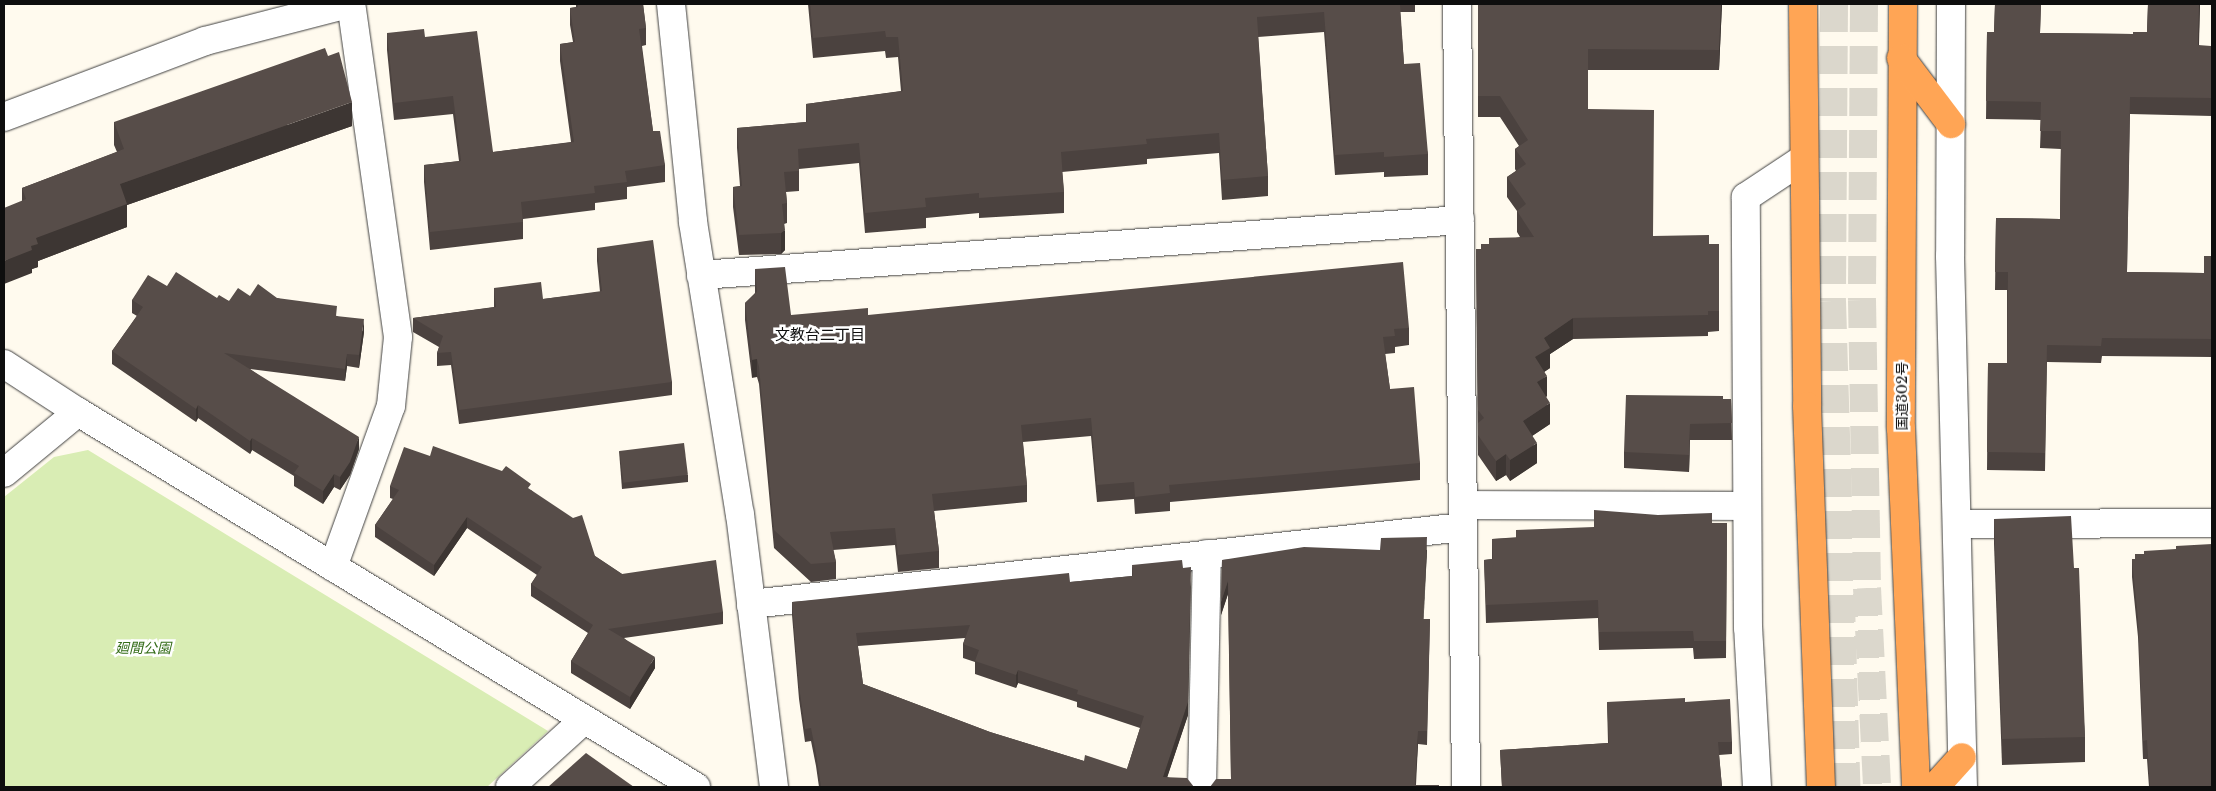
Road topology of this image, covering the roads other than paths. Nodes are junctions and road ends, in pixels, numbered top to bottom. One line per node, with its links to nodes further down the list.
1 (350, 4): 8 (street); 21 (street)
2 (671, 4): 12 (street)
3 (1457, 4): 11 (street)
4 (1803, 4): 10 (highway)
5 (1903, 4): 7 (highway, 国道302号)
6 (1951, 4): 9 (street)
7 (1901, 58): 9 (highway); 32 (highway, 国道302号)
8 (4, 117)
9 (1951, 124): 19 (street)
10 (1802, 160): 16 (street); 31 (highway)
11 (1460, 220): 12 (street); 17 (street)
12 (701, 275): 22 (street)
13 (4, 364): 14 (street)
14 (78, 412): 15 (street); 21 (street)
15 (4, 473)
16 (1747, 506): 17 (street); 30 (street)
17 (1463, 516): 20 (street); 29 (street)
18 (2212, 523): 19 (street)
19 (1959, 524): 24 (street)
20 (1207, 554): 22 (street); 28 (street)
21 (334, 567): 23 (street)
22 (751, 604): 27 (street)
23 (584, 720): 25 (street); 26 (street)
24 (1962, 758): 33 (highway); 34 (street)
25 (510, 787)
26 (696, 787)
27 (774, 787)
28 (1202, 787)
29 (1466, 787)
30 (1757, 787)
31 (1820, 787)
32 (1916, 787)
33 (1935, 787)
34 (1963, 787)

